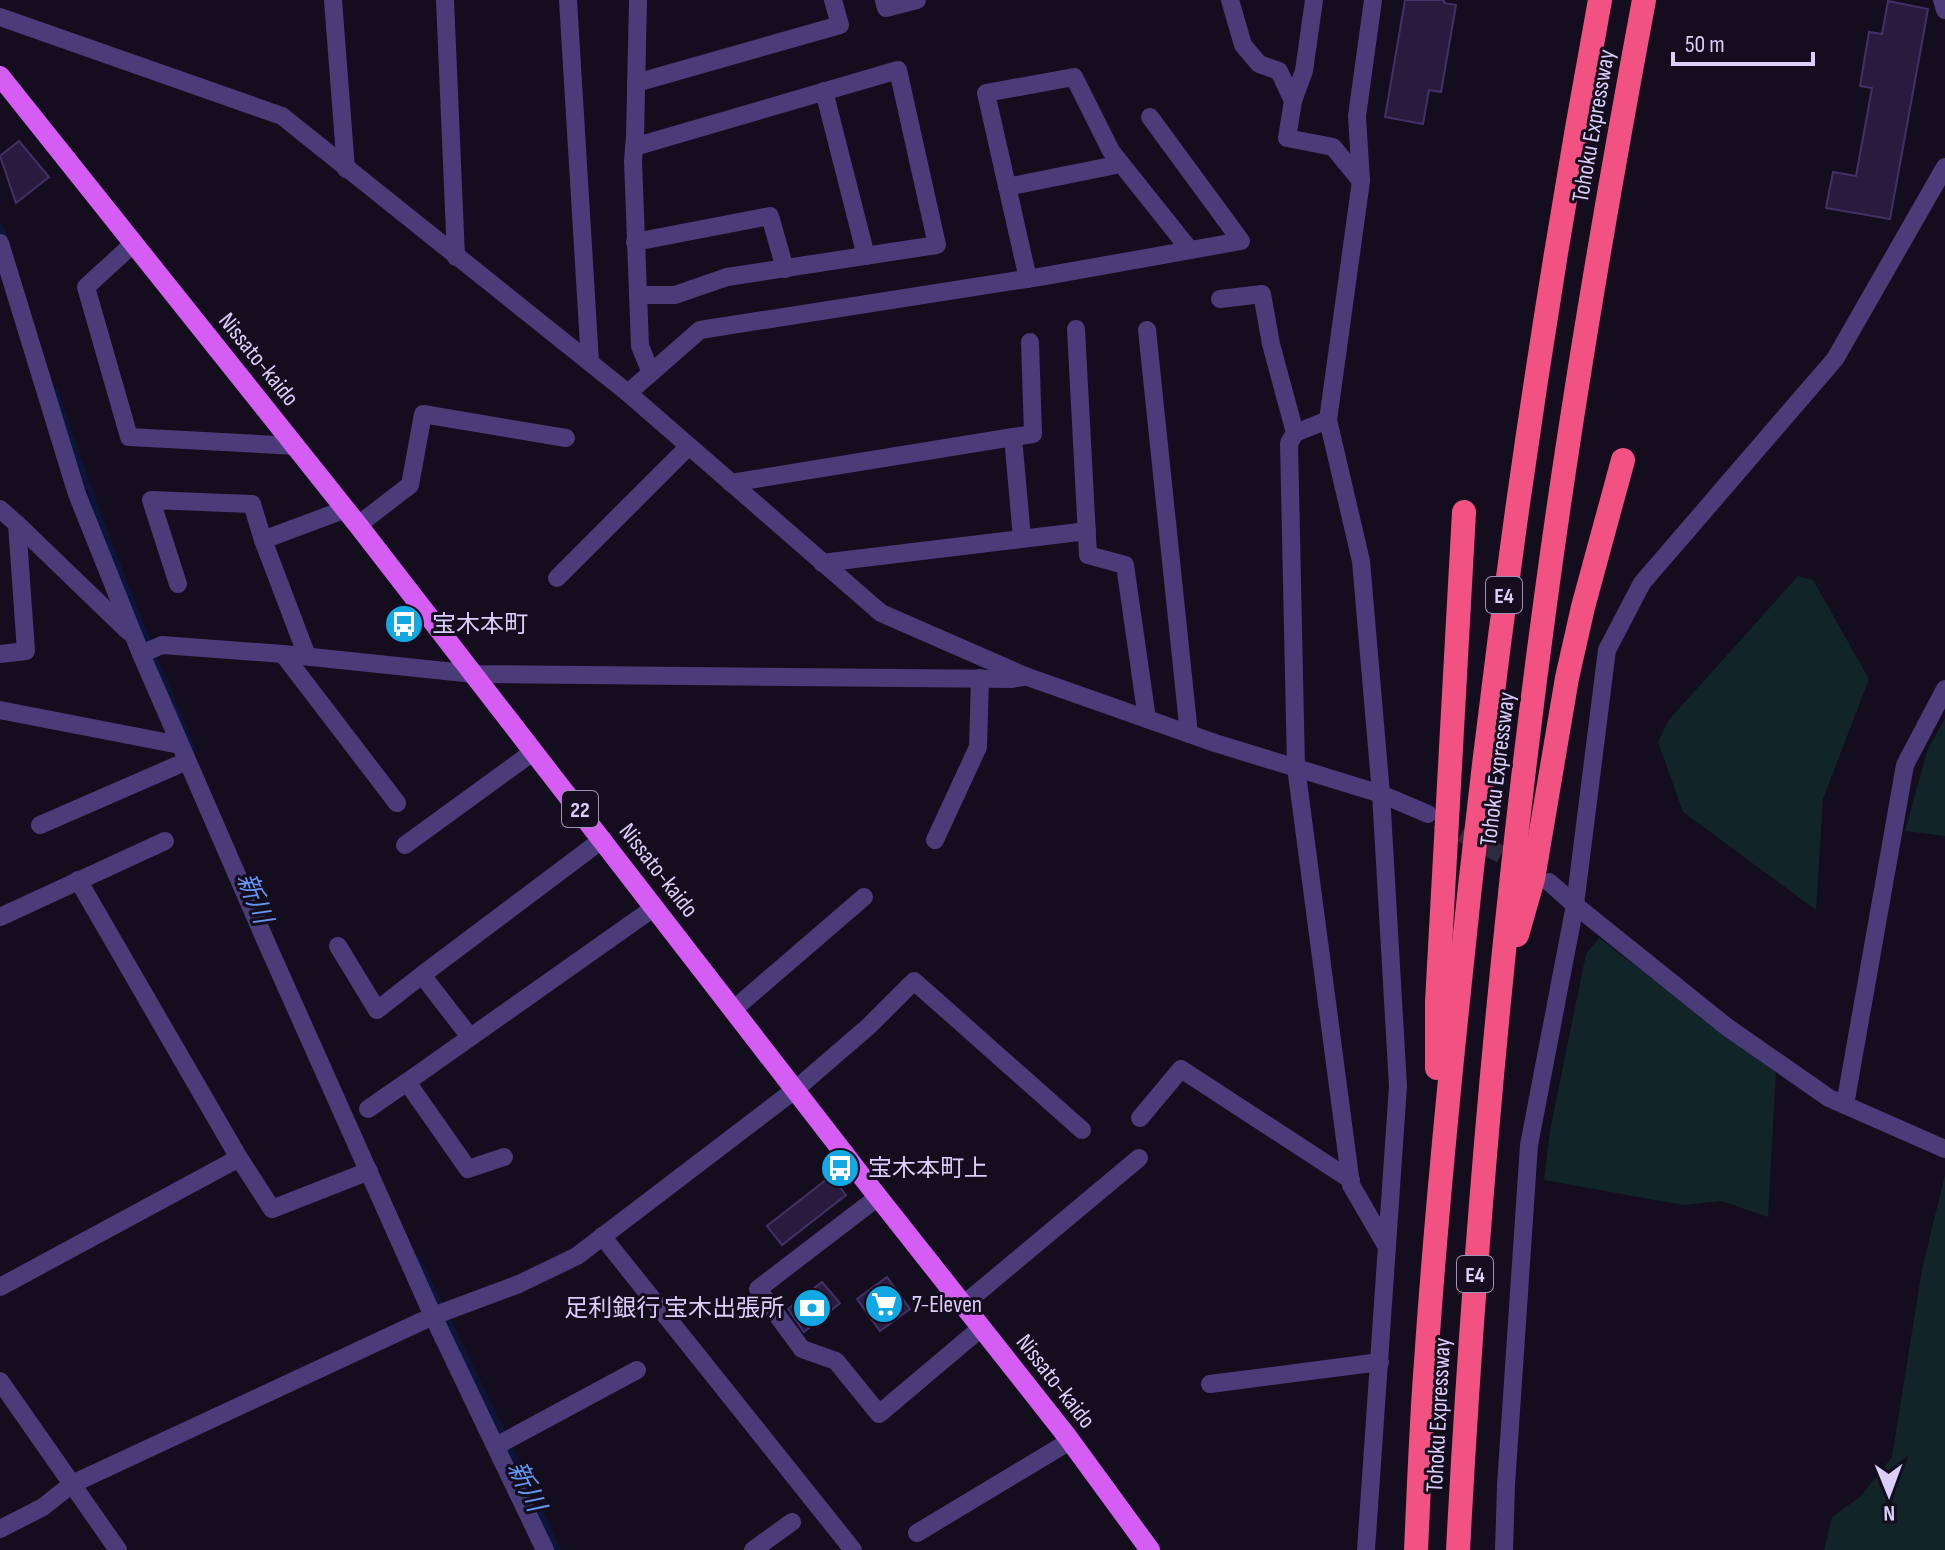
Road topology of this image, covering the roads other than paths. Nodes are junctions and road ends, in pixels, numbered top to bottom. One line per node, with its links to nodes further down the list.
1 (333, 0): 24 (street)
2 (445, 0): 32 (street)
3 (568, 0): 40 (street)
4 (638, 0): 17 (street)
5 (833, 0): 17 (street)
6 (884, 0): 7 (street)
7 (917, 0)
8 (1230, 0): 19 (street)
9 (1314, 0): 19 (street)
10 (1373, 0): 25 (street)
11 (1600, 0): 106 (highway, Tohoku Expressway / E4)
12 (1644, 0): 91 (highway, Tohoku Expressway / E4)
13 (1942, 0): 14 (street)
14 (1945, 10)
15 (0, 17): 24 (street)
16 (0, 76): 29 (main road, Nissato-kaido / 22)
17 (636, 83): 21 (street)
18 (824, 91): 21 (street); 31 (street); 31 (street)
19 (1293, 101): 25 (street)
20 (1150, 117): 30 (street)
21 (634, 147): 27 (street)
22 (1121, 164): 26 (street); 26 (street); 30 (street)
23 (1945, 167): 86 (street)
24 (346, 169): 32 (street)
25 (1361, 181): 43 (street)
26 (1007, 187): 34 (street)
27 (635, 242): 33 (street); 35 (street)
28 (0, 243): 61 (street)
29 (134, 243): 47 (main road, Nissato-kaido / 22); 47 (street)
30 (1190, 250): 34 (street)
31 (866, 256): 33 (street)
32 (456, 257): 40 (street)
33 (785, 269): 35 (street)
34 (1028, 279): 41 (street)
35 (638, 295): 41 (street)
36 (1220, 299): 44 (street)
37 (1076, 329): 55 (street)
38 (1147, 330): 71 (street)
39 (1030, 342): 45 (street)
40 (590, 362): 42 (street)
41 (651, 373): 42 (street)
42 (628, 393): 48 (street)
43 (1328, 420): 44 (street); 75 (street)
44 (1295, 433): 74 (street)
45 (1013, 437): 50 (street); 56 (street)
46 (566, 438): 53 (street)
47 (296, 446): 53 (main road, Nissato-kaido / 22)
48 (689, 446): 50 (street); 59 (street)
49 (1623, 460): 91 (highway)
50 (731, 483): 58 (street)
51 (0, 509): 54 (street)
52 (1464, 512): 106 (highway)
53 (352, 517): 57 (street); 65 (main road, Nissato-kaido / 22)
54 (17, 524): 61 (street); 62 (street)
55 (1087, 531): 56 (street); 70 (street)
56 (1022, 538): 58 (street)
57 (263, 540): 60 (street); 64 (street)
58 (822, 563): 66 (street)
59 (557, 578)
60 (178, 584)
61 (137, 645): 63 (street); 73 (street)
62 (0, 654)
63 (283, 654): 64 (street); 76 (street)
64 (307, 656): 65 (street)
65 (474, 674): 67 (street); 72 (main road, Nissato-kaido / 22)
66 (1025, 676): 67 (street); 70 (street)
67 (980, 678): 80 (street)
68 (1945, 689): 96 (street)
69 (0, 710): 73 (street)
70 (1147, 719): 71 (street)
71 (1189, 734): 74 (street)
72 (533, 752): 79 (main road, Nissato-kaido / 22); 82 (street)
73 (183, 753): 78 (street); 104 (street)
74 (1296, 767): 75 (street); 105 (street)
75 (1381, 794): 77 (street); 109 (street)
76 (397, 803)
77 (1428, 814)
78 (40, 825)
79 (603, 839): 87 (main road, Nissato-kaido / 22); 90 (street)
80 (935, 840)
81 (165, 841): 83 (street)
82 (405, 845)
83 (78, 880): 88 (street); 102 (street)
84 (1549, 882): 86 (street)
85 (864, 897): 92 (street)
86 (1575, 905): 96 (street); 132 (street)
87 (655, 907): 92 (main road, Nissato-kaido / 22); 93 (street)
88 (0, 917)
89 (338, 946): 90 (street)
90 (422, 975): 93 (street)
91 (1500, 999): 131 (highway, Tohoku Expressway / E4)
92 (734, 1009): 95 (main road, Nissato-kaido / 22)
93 (470, 1037): 94 (street)
94 (407, 1082): 97 (street); 101 (street)
95 (796, 1089): 99 (street); 107 (main road, Nissato-kaido / 22); 108 (street)
96 (1845, 1105): 100 (street)
97 (368, 1109)
98 (1140, 1118): 105 (street)
99 (1082, 1130)
100 (1945, 1149)
101 (504, 1157)
102 (239, 1158): 104 (street); 110 (street)
103 (1139, 1158): 111 (street)
104 (369, 1171): 112 (street)
105 (1351, 1180): 109 (street)
106 (1438, 1194): 130 (highway, Tohoku Expressway / E4)
107 (878, 1197): 111 (main road, Nissato-kaido / 22); 113 (street)
108 (602, 1236): 112 (street); 127 (street)
109 (1388, 1248): 114 (street)
110 (0, 1287)
111 (963, 1305): 113 (main road, Nissato-kaido / 22)
112 (433, 1316): 119 (street); 120 (street)
113 (981, 1328): 118 (main road, Nissato-kaido / 22)
114 (1380, 1362): 117 (street); 129 (street)
115 (637, 1370): 119 (street)
116 (0, 1381): 120 (street)
117 (1210, 1384)
118 (1070, 1441): 123 (street); 128 (main road, Nissato-kaido / 22)
119 (496, 1446): 125 (street)
120 (72, 1484): 122 (street); 124 (street)
121 (792, 1522): 126 (street)
122 (0, 1529)
123 (917, 1533)
124 (118, 1550)
125 (545, 1550)
126 (753, 1550)
127 (853, 1550)
128 (1150, 1550)
129 (1366, 1550)
130 (1416, 1550)
131 (1458, 1550)
132 (1504, 1550)

